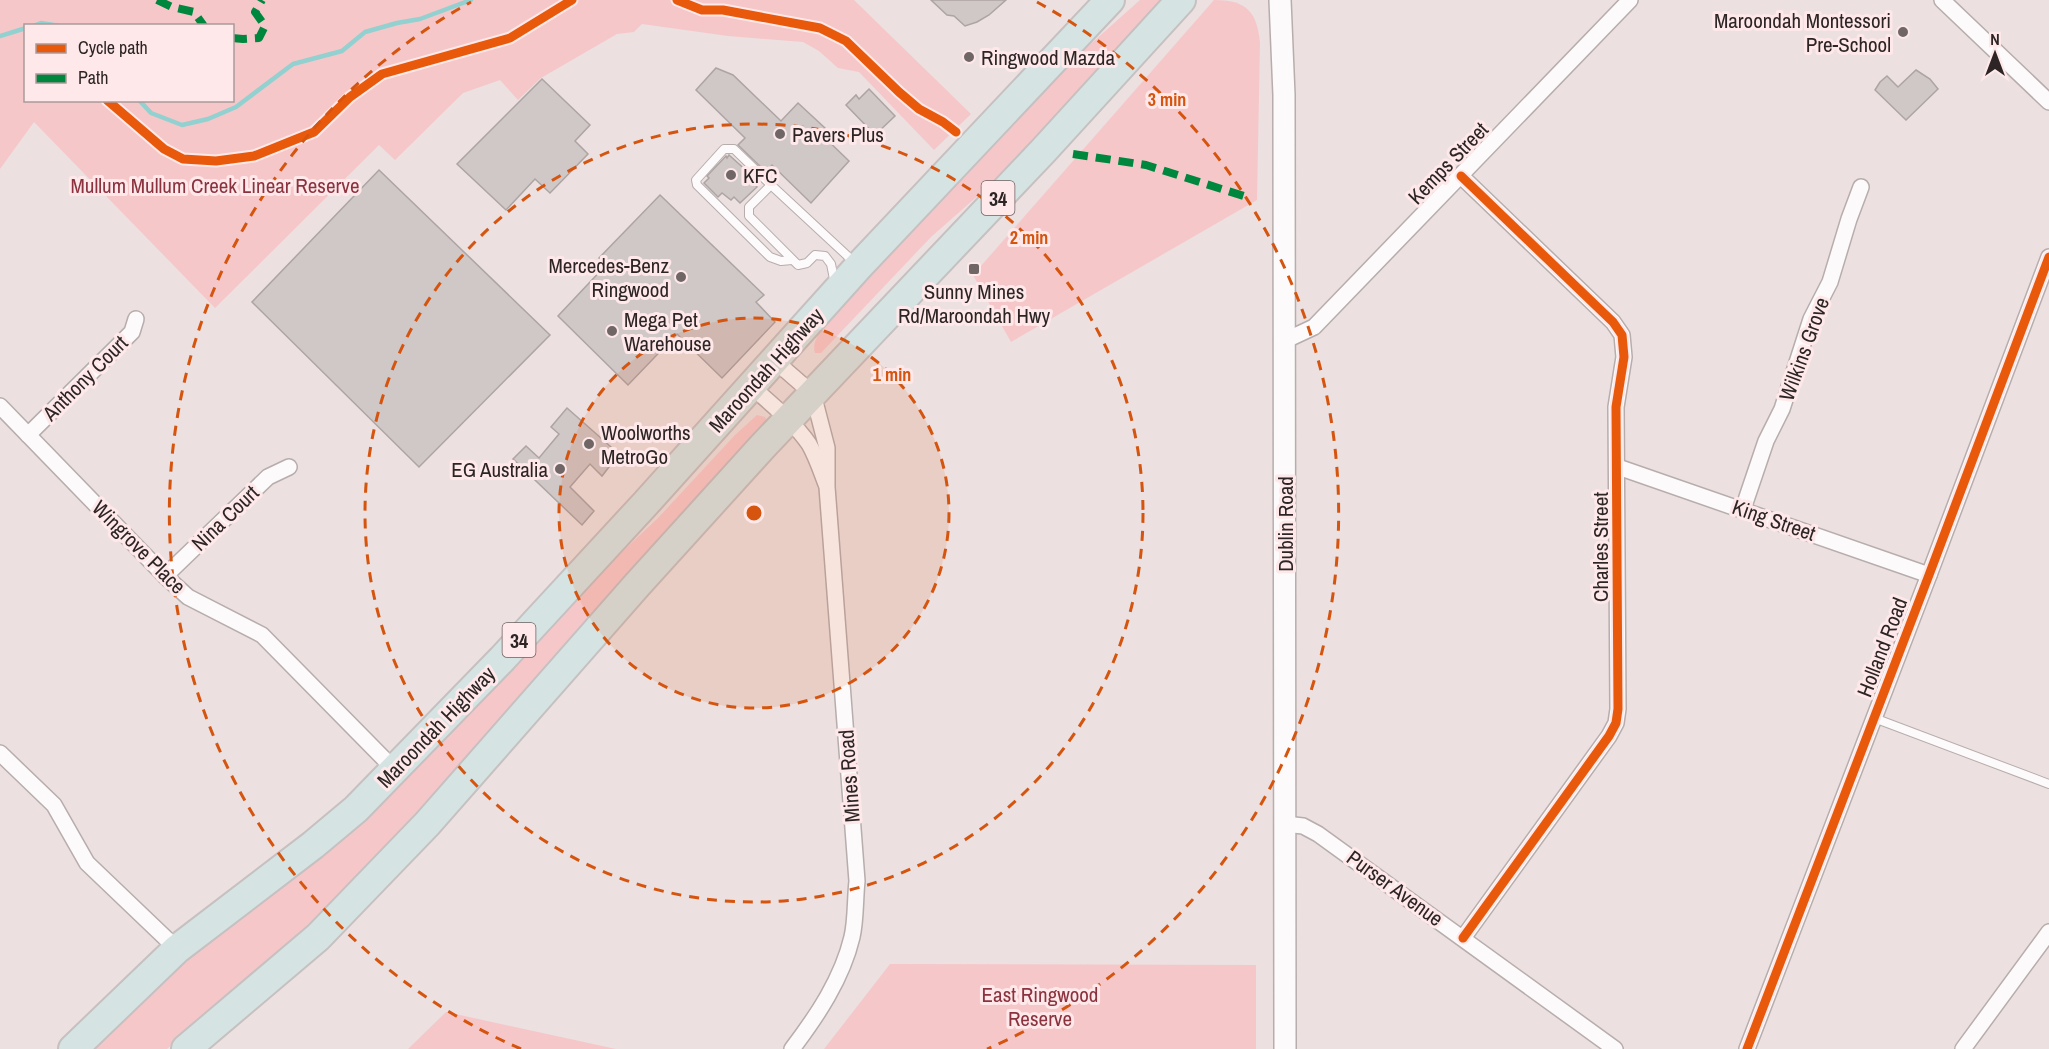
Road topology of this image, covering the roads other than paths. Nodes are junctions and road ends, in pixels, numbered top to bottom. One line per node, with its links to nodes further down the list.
1 (1110, 0): 12 (highway, Maroondah Highway / 34)
2 (1181, 0): 18 (highway, 34)
3 (1280, 0): 15 (main road, Dublin Road)
4 (1630, 0): 7 (street, Kemps Street)
5 (1942, 0): 6 (street)
6 (2049, 102)
7 (1461, 176): 15 (street, Kemps Street); 23 (street, Charles Street)
8 (771, 185): 11 (lane); 11 (lane); 12 (lane)
9 (1861, 187): 25 (street, Wilkins Grove)
10 (2049, 258): 26 (street, Holland Road)
11 (792, 260): 13 (lane)
12 (859, 266): 13 (highway, Maroondah Highway / 34)
13 (836, 291): 16 (highway, Maroondah Highway / 34)
14 (136, 319): 21 (street, Anthony Court)
15 (1284, 341): 32 (main road, Dublin Road)
16 (775, 361): 17 (highway, Maroondah Highway / 34); 18 (street)
17 (751, 386): 20 (street, Mines Road); 30 (highway, Maroondah Highway / 34)
18 (813, 394): 20 (highway, 34); 24 (street, Mines Road)
19 (0, 406): 21 (street, Wingrove Place)
20 (788, 419): 24 (street, Mines Road); 37 (highway, 34)
21 (28, 435): 27 (street, Wingrove Place)
22 (289, 467): 27 (street, Nina Court)
23 (1618, 467): 25 (street, King Street); 34 (street, Charles Street)
24 (827, 487): 38 (street, Mines Road)
25 (1743, 509): 26 (street, King Street)
26 (1929, 575): 28 (street, Holland Road)
27 (165, 576): 30 (street, Wingrove Place)
28 (1874, 718): 31 (lane); 41 (street, Holland Road)
29 (0, 753): 35 (street)
30 (394, 770): 35 (highway, Maroondah Highway / 34)
31 (2049, 784)
32 (1285, 824): 34 (street, Purser Avenue); 39 (main road, Dublin Road)
33 (2049, 932): 42 (street)
34 (1463, 938): 40 (street, Purser Avenue)
35 (177, 949): 36 (highway, Maroondah Highway / 34)
36 (73, 1049)
37 (186, 1049)
38 (792, 1049)
39 (1285, 1049)
40 (1615, 1049)
41 (1747, 1049)
42 (1963, 1049)

